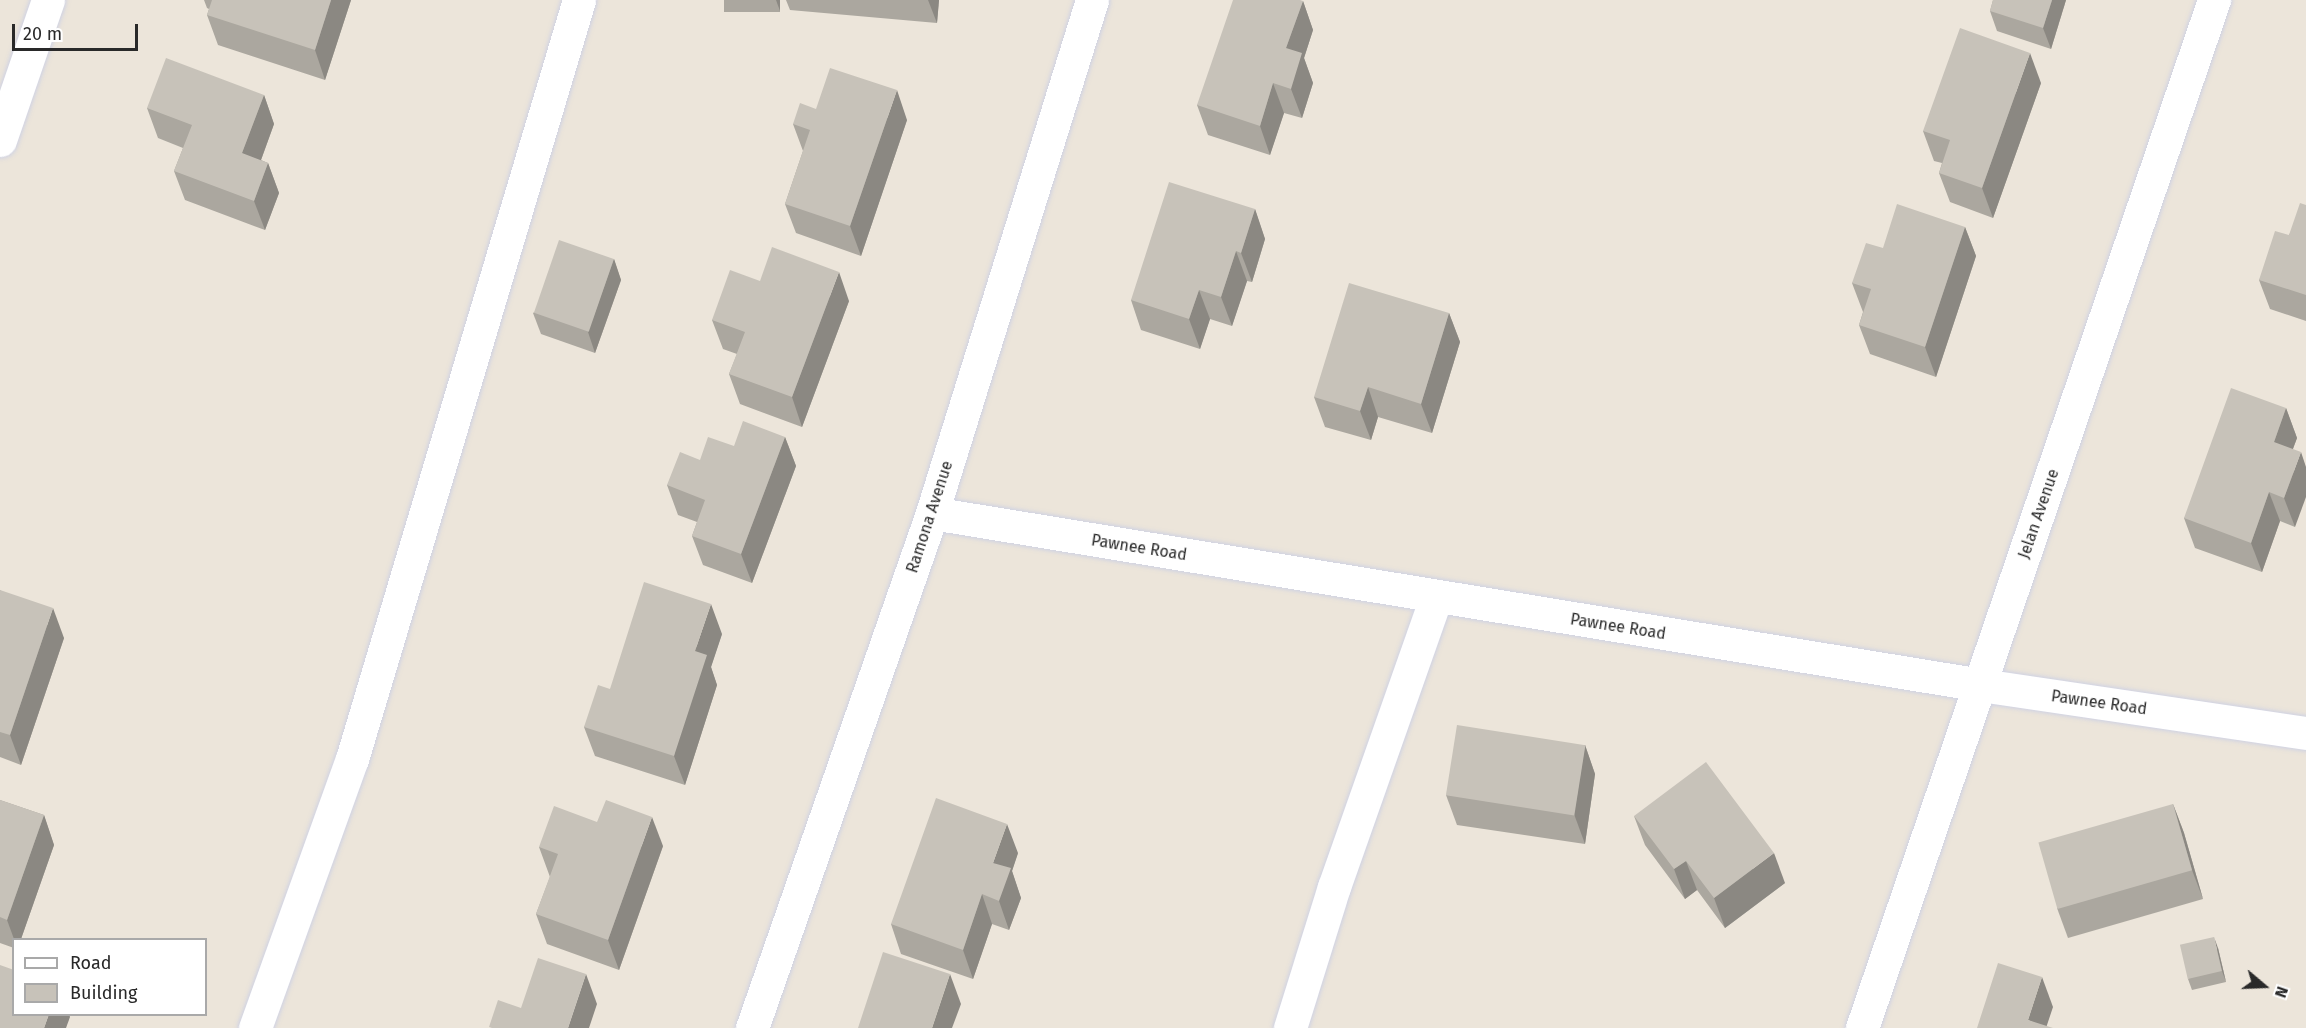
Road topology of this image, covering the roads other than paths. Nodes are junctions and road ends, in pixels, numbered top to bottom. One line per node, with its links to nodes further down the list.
1 (48, 0): 5 (street)
2 (579, 0): 10 (street)
3 (1092, 0): 6 (street, Ramona Avenue)
4 (2214, 0): 8 (street, Jelan Avenue)
5 (0, 140)
6 (932, 513): 7 (street, Pawnee Road); 11 (street, Ramona Avenue)
7 (1436, 597): 8 (street, Pawnee Road); 12 (street)
8 (1981, 686): 9 (street, Pawnee Road); 13 (street, Jelan Avenue)
9 (2306, 733)
10 (255, 1028)
11 (752, 1028)
12 (1290, 1028)
13 (1862, 1028)

